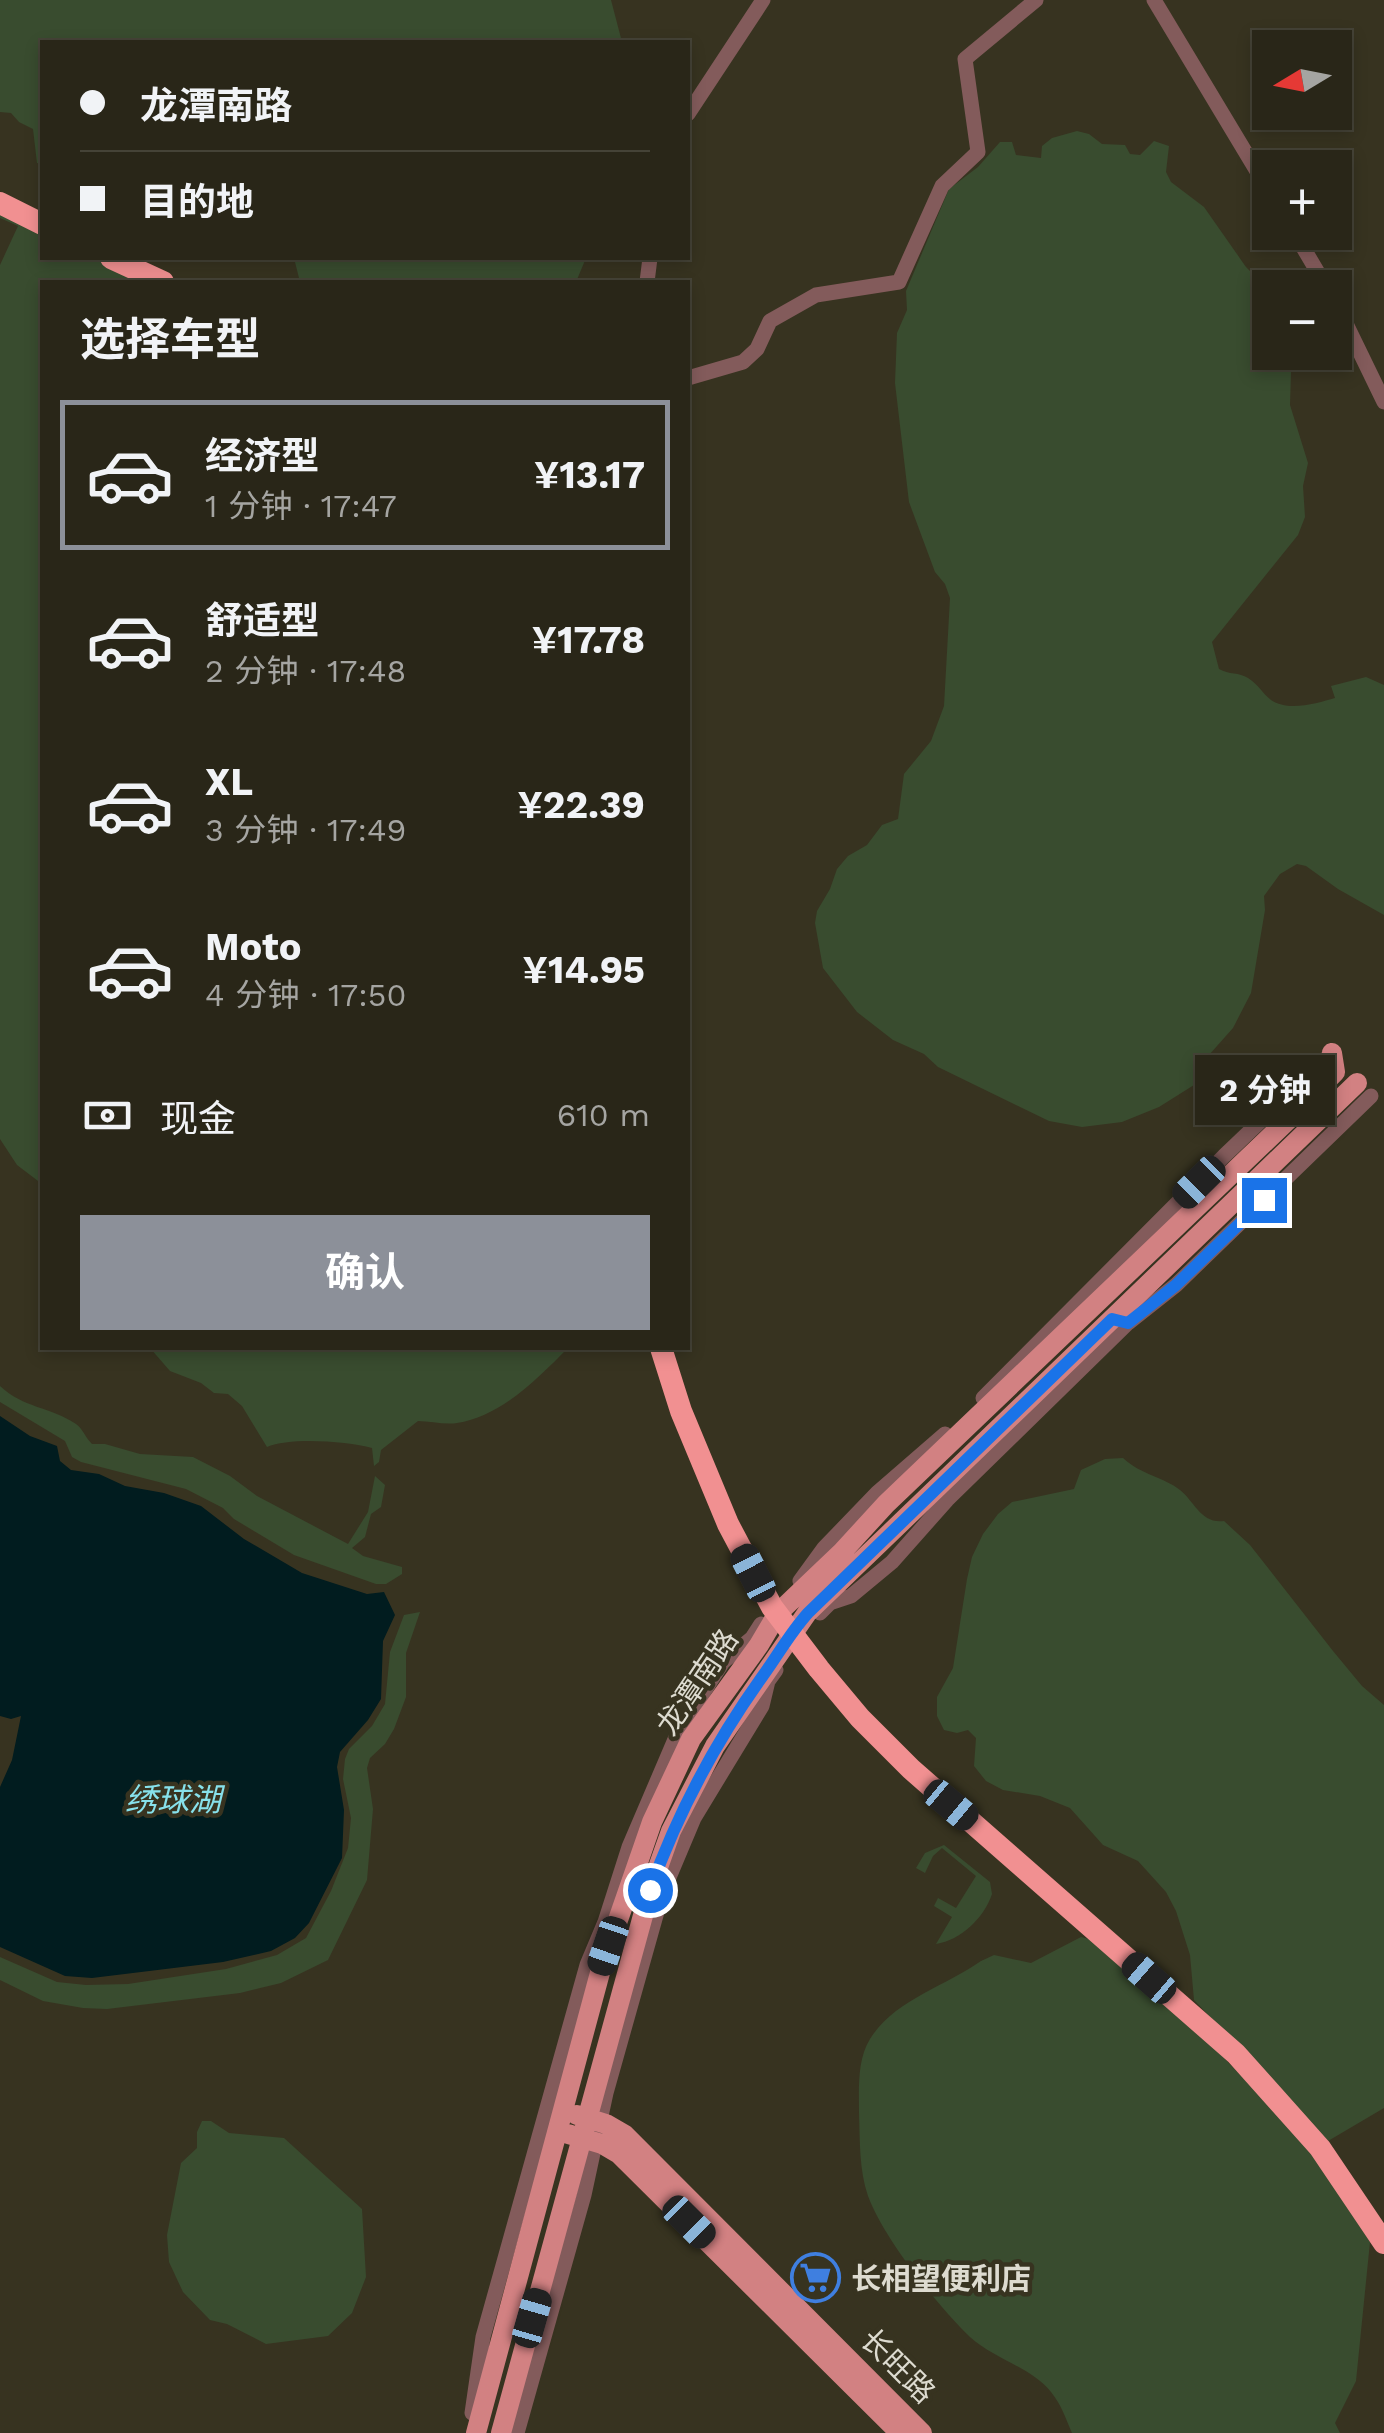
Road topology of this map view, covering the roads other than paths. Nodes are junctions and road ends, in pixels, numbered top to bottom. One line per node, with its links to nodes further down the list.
1 (764, 0): 4 (street)
2 (1036, 0): 11 (street)
3 (1154, 0): 5 (street)
4 (690, 111)
5 (1252, 163)
6 (0, 203): 7 (highway)
7 (40, 223)
8 (115, 260): 9 (highway)
9 (159, 280)
10 (1352, 336): 12 (street)
11 (690, 377)
12 (1384, 402)
13 (1332, 1053): 17 (main road, 龙潭南路); 18 (street)
14 (1364, 1089): 15 (main road, 龙潭南路)
15 (1120, 1321): 17 (main road, 龙潭南路); 18 (street)
16 (662, 1350): 18 (highway)
17 (849, 1560): 18 (main road, 龙潭南路)
18 (785, 1623): 19 (main road, 龙潭南路); 20 (main road, 龙潭南路); 22 (street); 24 (street); 25 (highway)
19 (721, 1694): 20 (main road); 21 (main road, 龙潭南路)
20 (739, 1707): 24 (main road, 龙潭南路)
21 (702, 1722): 22 (main road); 23 (main road, 龙潭南路)
22 (679, 1730): 28 (street)
23 (559, 2121): 24 (main road, 长旺路); 26 (main road, 龙潭南路)
24 (591, 2129): 27 (main road, 龙潭南路); 31 (street); 32 (main road, 长旺路); 33 (main road, 长旺路)
25 (1384, 2242)
26 (498, 2344): 27 (main road); 29 (main road, 龙潭南路)
27 (523, 2351): 30 (main road, 龙潭南路)
28 (467, 2433)
29 (476, 2433)
30 (501, 2433)
31 (517, 2433)
32 (900, 2433)
33 (922, 2433)

